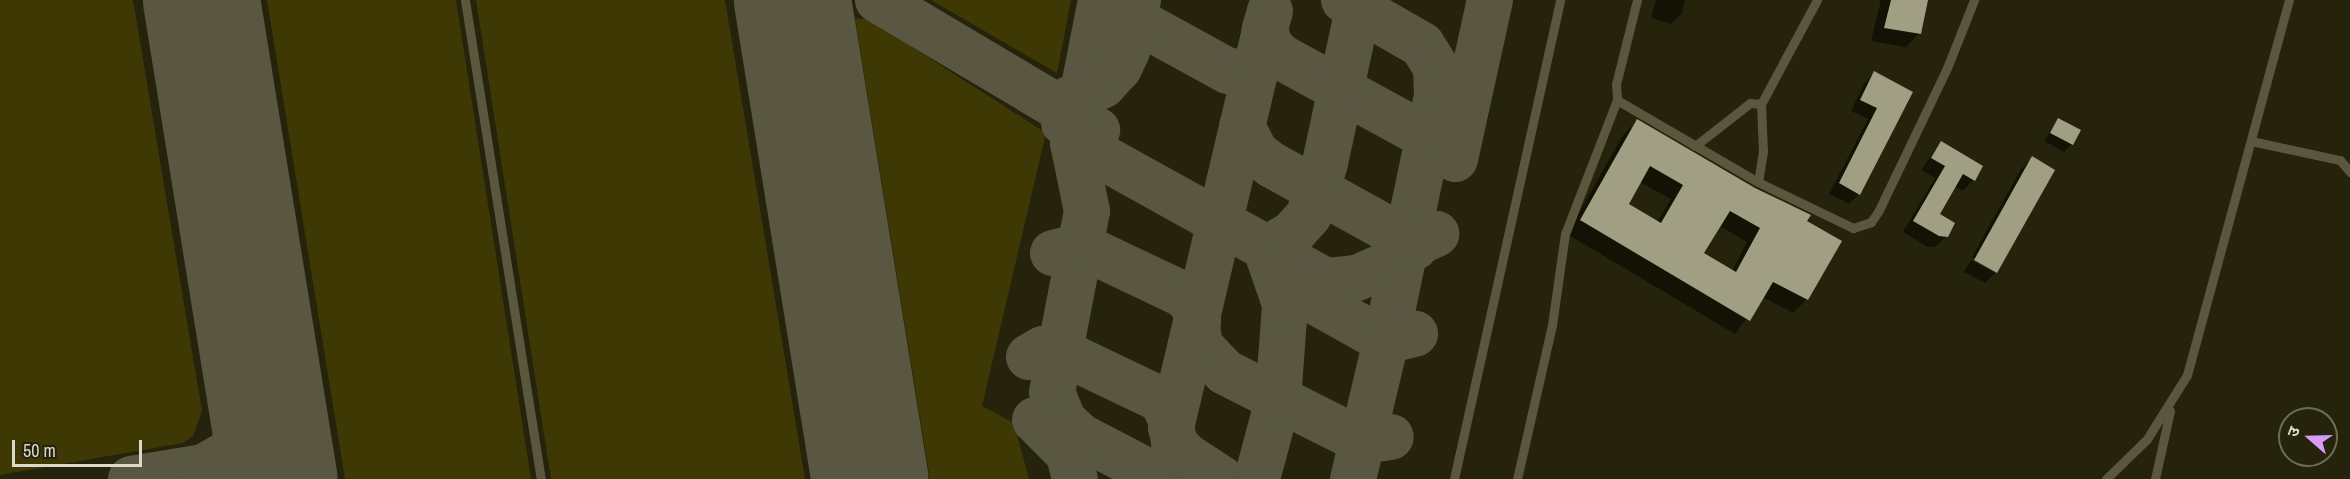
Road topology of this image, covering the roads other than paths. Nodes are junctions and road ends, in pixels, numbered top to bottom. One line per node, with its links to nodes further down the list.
1 (465, 0): 14 (lane)
2 (1560, 0): 15 (lane)
3 (1637, 0): 7 (lane)
4 (1817, 0): 8 (lane)
5 (1974, 0): 12 (lane)
6 (2289, 0): 9 (lane)
7 (1617, 100): 10 (lane); 16 (lane)
8 (1761, 104): 10 (lane); 12 (lane)
9 (2251, 141): 11 (lane); 13 (lane)
10 (1695, 146): 12 (lane)
11 (2350, 172)
12 (1758, 182)
13 (2171, 406): 17 (lane); 18 (lane)
14 (541, 479)
15 (1454, 479)
16 (1517, 479)
17 (2106, 479)
18 (2155, 479)

